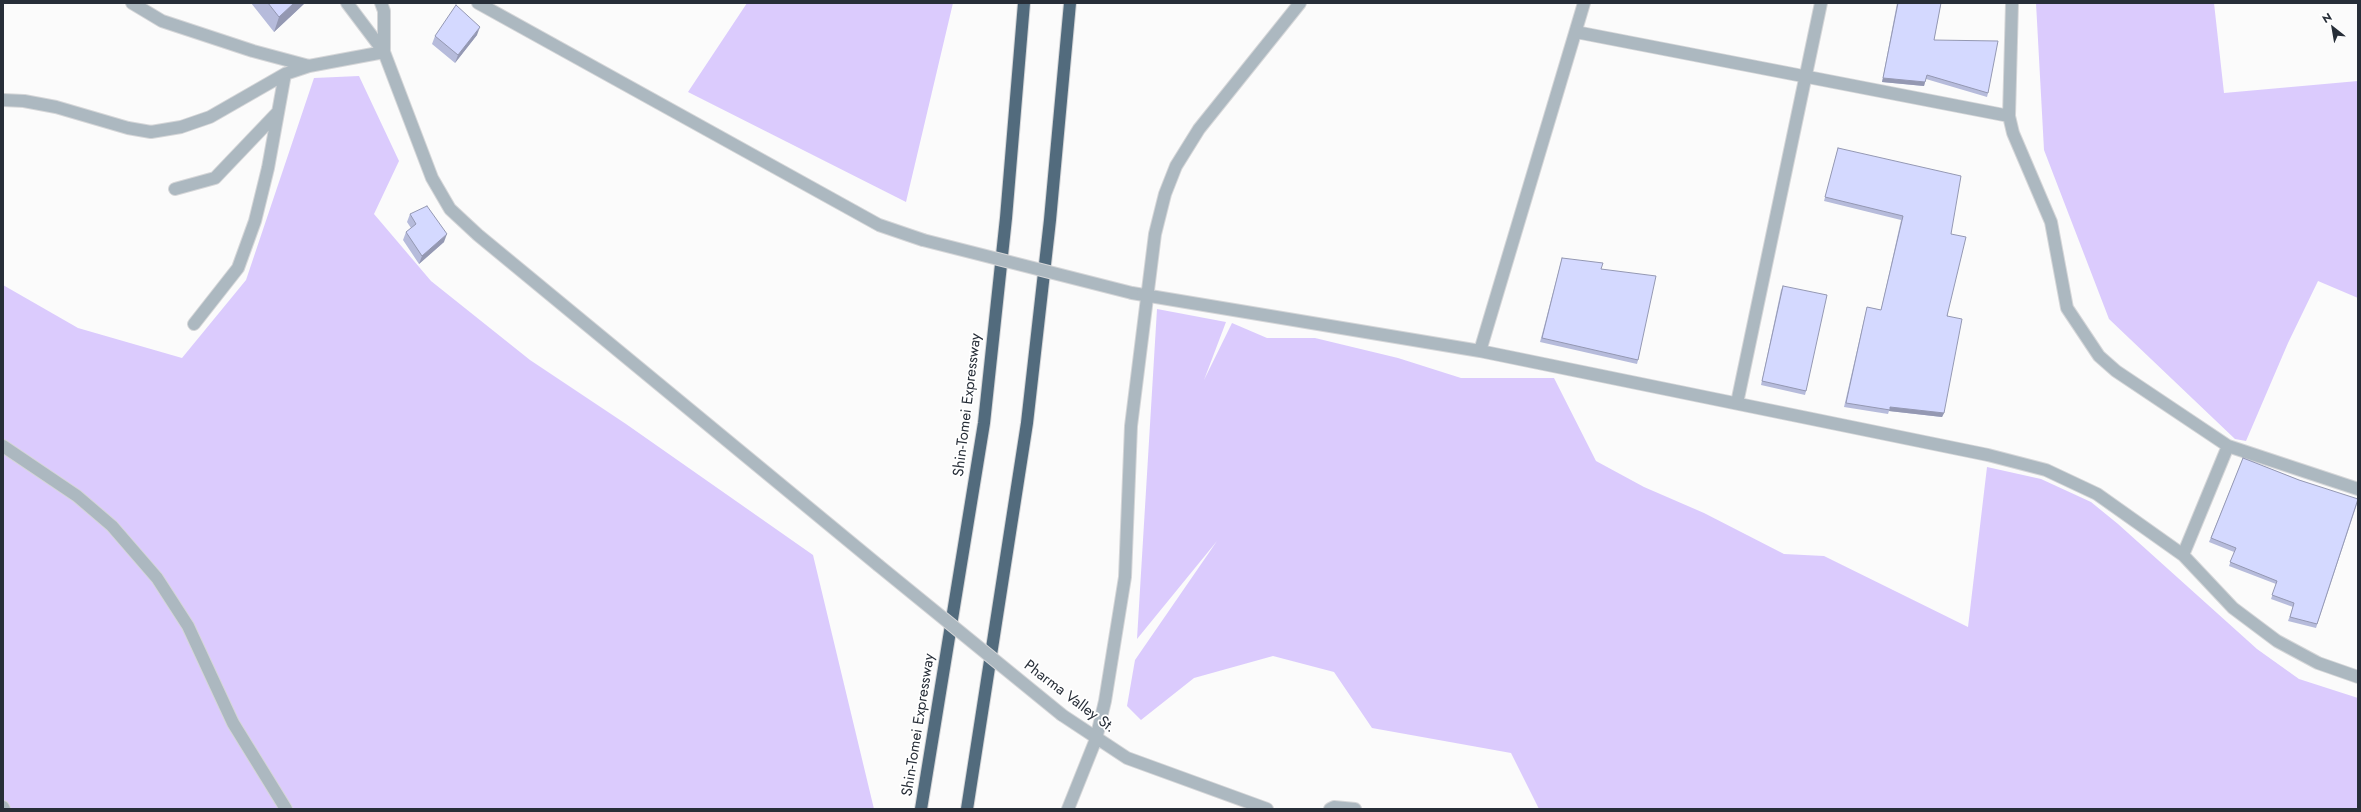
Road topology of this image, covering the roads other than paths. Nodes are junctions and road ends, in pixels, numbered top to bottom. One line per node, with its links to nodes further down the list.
1 (132, 3): 13 (street)
2 (347, 3): 12 (street)
3 (381, 3): 12 (street)
4 (478, 3): 20 (street, bridge)
5 (1024, 3): 31 (highway, Shin-Tomei Expressway)
6 (1070, 3): 32 (highway)
7 (1300, 3): 20 (street)
8 (1584, 3): 11 (street)
9 (1821, 3): 15 (street)
10 (2012, 3): 18 (street)
11 (1576, 32): 15 (street); 22 (street)
12 (384, 52): 13 (street); 29 (street, Pharma Valley St., bridge)
13 (309, 66): 14 (street)
14 (285, 74): 16 (street); 17 (street)
15 (1806, 77): 18 (street); 23 (street)
16 (3, 100)
17 (277, 113): 19 (street); 21 (street)
18 (2009, 116): 25 (street)
19 (175, 189)
20 (1148, 295): 22 (street); 29 (street)
21 (194, 324)
22 (1480, 351): 23 (street)
23 (1737, 403): 27 (street)
24 (3, 446): 30 (street)
25 (2228, 446): 26 (street); 27 (street)
26 (2358, 489)
27 (2183, 554): 28 (street)
28 (2358, 677)
29 (1096, 739): 33 (street); 34 (street, Pharma Valley St.)
30 (286, 809)
31 (921, 809)
32 (967, 809)
33 (1068, 809)
34 (1266, 809)
35 (1330, 809): 36 (street)
36 (1355, 809)

